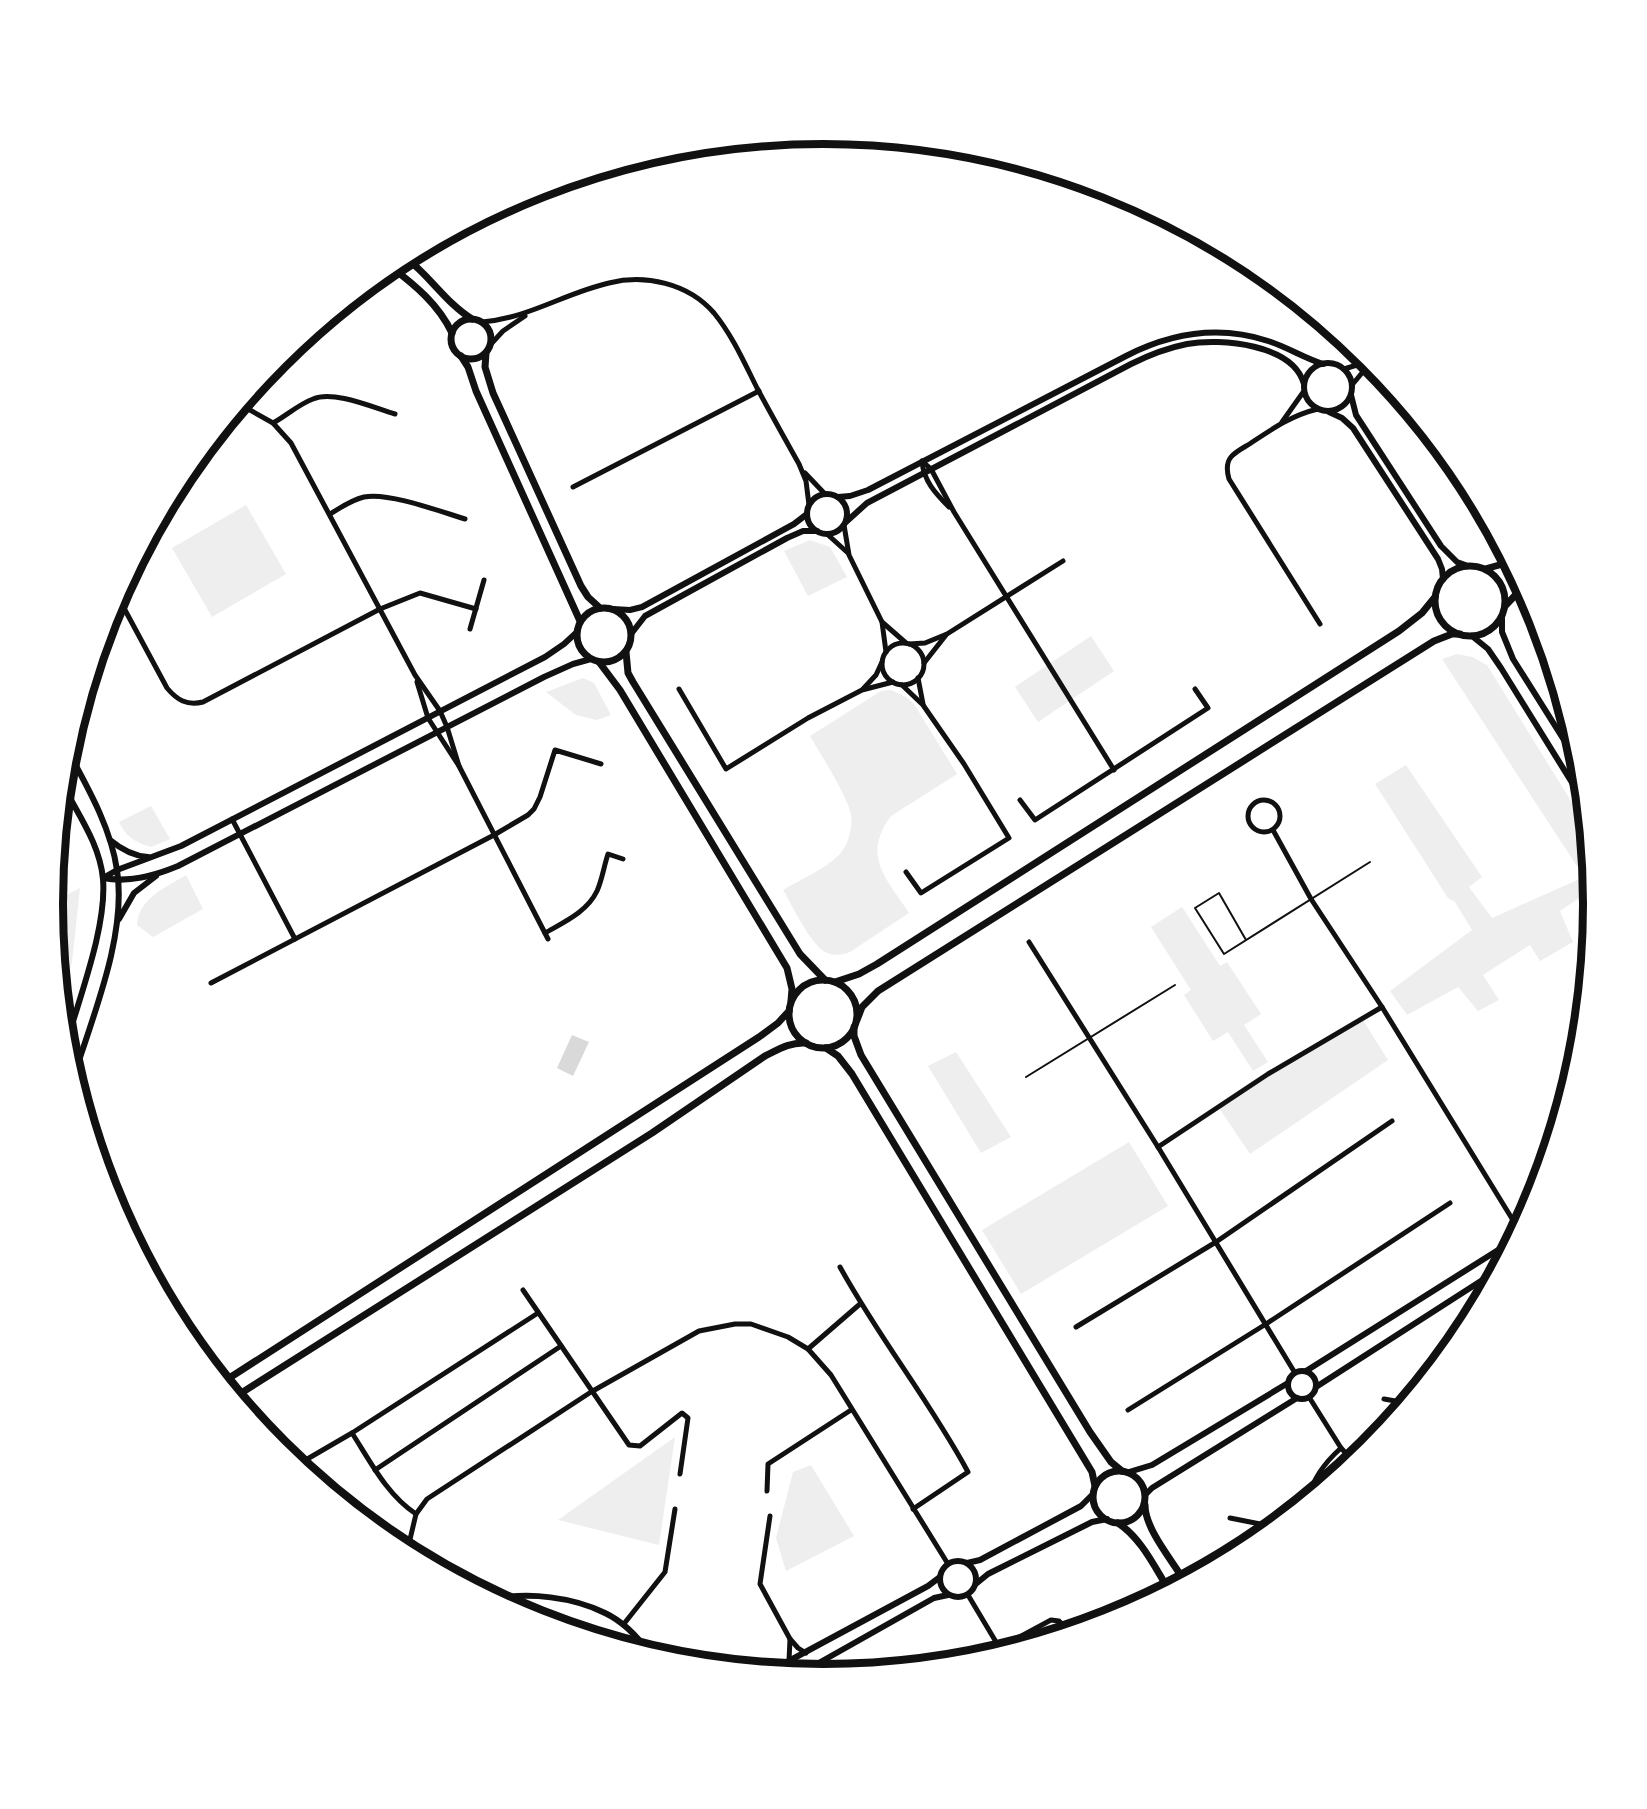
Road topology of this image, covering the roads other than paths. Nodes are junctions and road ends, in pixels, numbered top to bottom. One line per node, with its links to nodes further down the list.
1 (414, 264): 4 (main road)
2 (399, 274): 6 (main road)
3 (529, 313): 5 (street); 7 (street); 16 (street)
4 (472, 319): 5 (main road); 6 (main road)
5 (482, 322): 7 (main road)
6 (452, 333): 9 (main road)
7 (491, 344): 8 (main road)
8 (486, 353): 9 (main road); 51 (main road)
9 (461, 356): 56 (main road)
10 (1323, 364): 12 (street); 15 (street); 24 (street)
11 (1359, 365): 12 (street)
12 (1344, 369): 14 (street)
13 (1364, 370): 14 (street)
14 (1352, 386): 17 (street)
15 (1304, 388): 19 (street); 23 (street); 26 (street)
16 (759, 391): 25 (street); 28 (street)
17 (1351, 395): 20 (street); 42 (street)
18 (247, 409): 22 (street)
19 (1317, 409): 20 (street); 23 (street)
20 (1329, 412): 44 (street)
21 (395, 414): 22 (street)
22 (273, 423): 33 (street)
23 (1278, 425): 58 (street)
24 (922, 462): 26 (street); 27 (street); 30 (street)
25 (799, 464): 29 (street); 31 (street)
26 (931, 469): 27 (street); 32 (street)
27 (923, 473): 32 (street); 36 (street)
28 (573, 487)
29 (825, 494): 30 (street); 31 (street)
30 (838, 497): 36 (street)
31 (809, 505): 34 (street)
32 (954, 512): 47 (street)
33 (330, 514): 35 (street); 52 (street)
34 (807, 514): 37 (street); 54 (street)
35 (465, 519)
36 (845, 523): 38 (street); 39 (street)
37 (817, 531): 38 (street); 61 (street)
38 (827, 534): 39 (street)
39 (849, 555): 57 (street)
40 (1063, 561): 47 (street)
41 (1504, 564): 43 (main road)
42 (1468, 566): 43 (main road); 44 (main road)
43 (1485, 569): 50 (main road)
44 (1443, 579): 48 (main road)
45 (484, 580): 53 (street)
46 (1517, 593): 50 (main road)
47 (1007, 597): 62 (street); 88 (street)
48 (1435, 597): 63 (main road); 111 (main road)
49 (124, 607): 52 (street)
50 (1505, 607): 55 (main road)
51 (600, 608): 54 (main road); 56 (main road)
52 (380, 609): 53 (street); 72 (street)
53 (476, 609): 59 (street)
54 (613, 609): 61 (main road)
55 (1502, 616): 64 (main road); 84 (street)
56 (580, 621): 60 (main road)
57 (882, 622): 65 (street); 67 (street)
58 (1320, 624)
59 (470, 629)
60 (577, 632): 68 (main road); 80 (street)
61 (631, 634): 66 (main road)
62 (947, 634): 65 (street); 71 (street)
63 (1460, 634): 64 (main road); 118 (main road)
64 (1472, 636): 89 (street)
65 (908, 644): 67 (street); 71 (street)
66 (626, 652): 69 (main road); 110 (main road)
67 (886, 652): 70 (street)
68 (591, 659): 69 (main road); 82 (street)
69 (599, 662): 114 (main road)
70 (882, 662): 74 (street); 78 (street)
71 (924, 664): 73 (street)
72 (415, 675): 80 (street); 81 (street)
73 (918, 678): 75 (street); 79 (street)
74 (893, 682): 75 (street); 78 (street)
75 (902, 685): 79 (street)
76 (679, 689): 78 (street)
77 (1195, 689): 88 (street)
78 (862, 690)
79 (923, 705): 101 (street)
80 (440, 711): 81 (street); 82 (street)
81 (428, 717): 83 (street); 92 (street)
82 (447, 727): 83 (street); 87 (street)
83 (436, 733): 87 (street); 94 (street)
84 (1566, 743)
85 (601, 764): 95 (street)
86 (76, 766): 96 (street)
87 (459, 766): 95 (street)
88 (1114, 770): 91 (street)
89 (1574, 786)
90 (71, 799): 103 (street)
91 (1020, 800)
92 (232, 819): 94 (street); 97 (street)
93 (1273, 830): 93 (street); 105 (street)
94 (240, 834): 102 (street); 107 (street)
95 (494, 836): 98 (street); 107 (street)
96 (110, 840): 97 (street); 100 (street)
97 (152, 858): 100 (street)
98 (623, 859)
99 (1370, 862): 105 (lane)
100 (117, 870): 103 (street); 104 (street)
101 (906, 872)
102 (159, 874): 104 (street); 106 (street)
103 (103, 878): 104 (street); 117 (street)
104 (118, 881): 106 (street)
105 (1311, 899): 108 (lane); 115 (street)
106 (117, 922): 122 (street)
107 (295, 939): 112 (street)
108 (1246, 940): 108 (lane)
109 (1029, 942): 119 (street)
110 (825, 980): 111 (main road); 114 (main road)
111 (835, 982): 118 (main road)
112 (211, 983)
113 (1175, 985): 119 (lane)
114 (791, 1001): 116 (main road)
115 (1382, 1007): 125 (street); 127 (street)
116 (789, 1011): 120 (main road); 141 (main road)
117 (73, 1021)
118 (855, 1024): 121 (main road); 157 (main road)
119 (1089, 1038): 123 (lane); 125 (street)
120 (806, 1043): 121 (main road); 145 (main road)
121 (826, 1048): 159 (main road)
122 (79, 1059)
123 (1026, 1077)
124 (1392, 1121): 128 (street)
125 (1158, 1147): 128 (street)
126 (1450, 1203): 135 (street)
127 (1514, 1222)
128 (1215, 1242): 135 (street); 136 (street)
129 (1503, 1247): 139 (street)
130 (840, 1267): 133 (street)
131 (1486, 1278): 143 (street)
132 (523, 1290): 134 (street)
133 (860, 1304): 138 (street); 166 (street)
134 (537, 1313): 137 (street); 152 (street)
135 (1266, 1324): 140 (street); 151 (street)
136 (1076, 1327)
137 (561, 1346): 144 (street); 156 (street)
138 (808, 1349): 144 (street); 150 (street)
139 (1306, 1371): 140 (street); 143 (street)
140 (1295, 1373): 142 (street)
141 (229, 1378)
142 (1288, 1383): 147 (street); 157 (street)
143 (1316, 1387): 146 (street)
144 (591, 1392): 158 (street); 167 (street)
145 (241, 1393)
146 (1309, 1396): 147 (street); 153 (street)
147 (1296, 1398): 163 (street)
148 (1384, 1399): 149 (street)
149 (1399, 1402)
150 (851, 1410): 161 (street); 166 (street)
151 (1128, 1410)
152 (352, 1433): 155 (street); 156 (street)
153 (1341, 1448): 154 (street); 160 (street)
154 (1347, 1455)
155 (305, 1460)
156 (375, 1470): 167 (street)
157 (1126, 1471): 159 (main road); 163 (main road)
158 (680, 1474)
159 (1095, 1486): 162 (main road)
160 (1312, 1487)
161 (766, 1491)
162 (1093, 1494): 170 (main road); 174 (street)
163 (1146, 1494): 164 (main road)
164 (1145, 1503): 171 (main road); 176 (main road)
165 (675, 1509): 183 (street)
166 (913, 1509): 175 (street)
167 (416, 1514): 173 (street)
168 (770, 1516): 185 (street)
169 (1230, 1518): 172 (street)
170 (1107, 1520): 171 (main road); 178 (street)
171 (1118, 1523): 179 (main road)
172 (1263, 1525)
173 (409, 1542)
174 (967, 1563): 175 (street); 178 (street)
175 (948, 1564): 177 (street)
176 (1181, 1576)
177 (940, 1577): 180 (street); 189 (street)
178 (976, 1583): 181 (street)
179 (1165, 1584)
180 (948, 1595): 181 (street); 192 (street)
181 (968, 1595): 188 (street)
182 (507, 1596): 183 (street)
183 (624, 1625): 187 (street)
184 (1064, 1626): 186 (street)
185 (790, 1639): 189 (street); 190 (street)
186 (1019, 1639)
187 (641, 1642)
188 (997, 1644)
189 (806, 1653): 190 (street)
190 (789, 1661): 191 (street)
191 (784, 1663)
192 (816, 1665)

